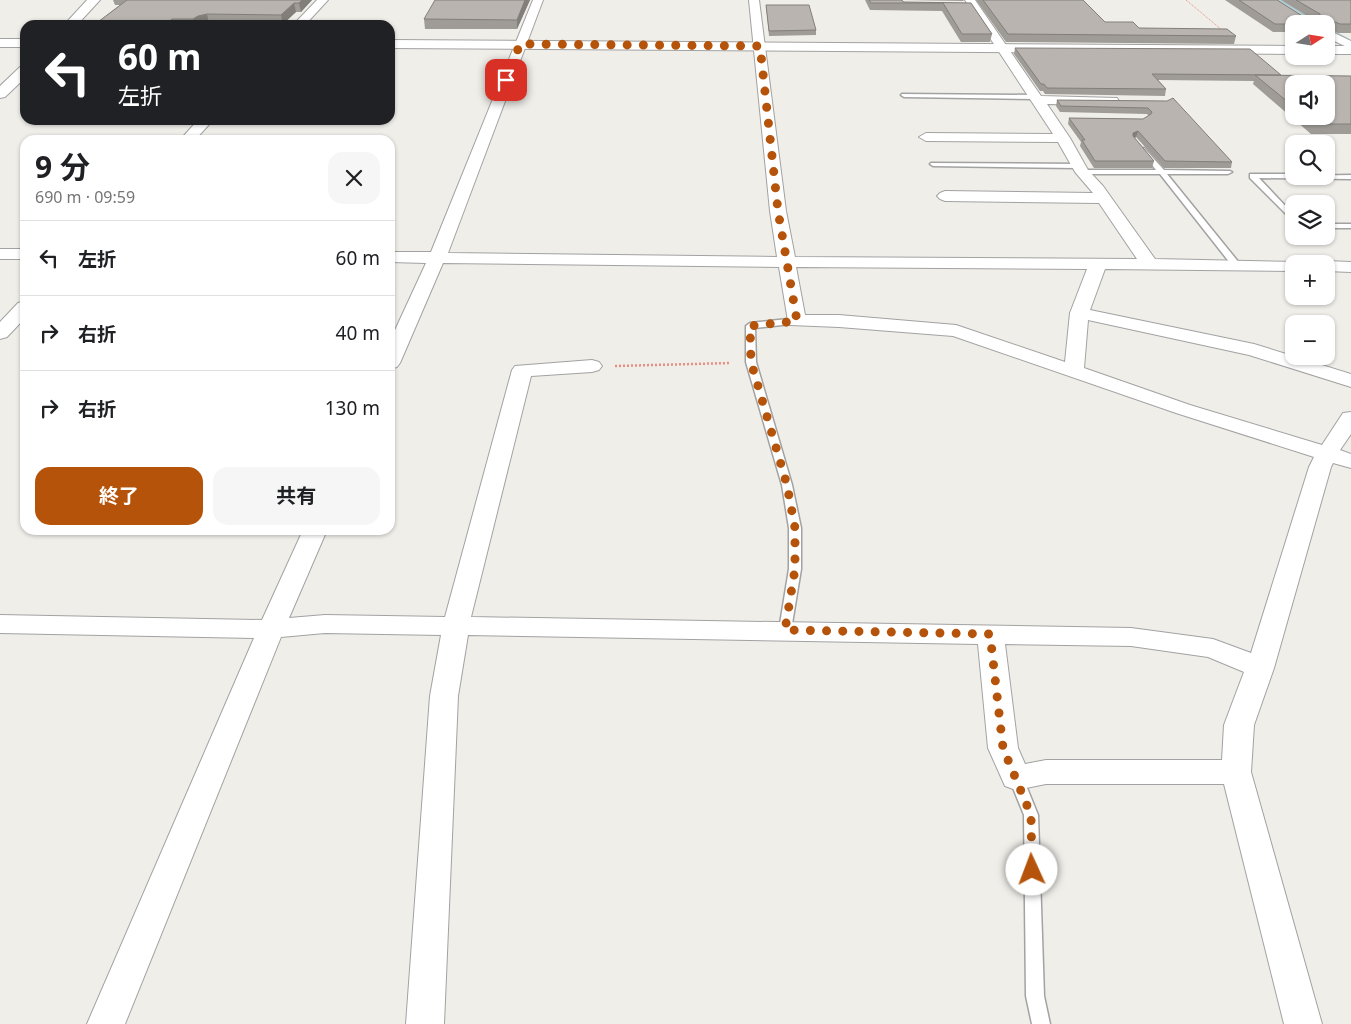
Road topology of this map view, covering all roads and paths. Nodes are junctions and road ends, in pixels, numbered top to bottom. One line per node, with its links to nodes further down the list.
1 (94, 0): 8 (street)
2 (323, 0): 9 (street)
3 (538, 0): 15 (street)
4 (754, 0): 16 (street)
5 (1186, 0): 10 (path)
6 (972, 3): 7 (street); 18 (street)
7 (956, 6)
8 (75, 20)
9 (303, 20)
10 (1221, 29)
11 (1335, 37): 17 (street)
12 (0, 43): 13 (street)
13 (20, 43)
14 (395, 44): 15 (street)
15 (520, 44): 16 (street); 47 (street)
16 (760, 46): 18 (street); 48 (street)
17 (1351, 46)
18 (1002, 47): 19 (street); 25 (street)
19 (1285, 50)
20 (1335, 50): 21 (street)
21 (1351, 50)
22 (20, 75): 23 (street)
23 (0, 94)
24 (904, 95): 25 (lane)
25 (1035, 98): 26 (street); 27 (street)
26 (1126, 101)
27 (1050, 118): 28 (street); 32 (street)
28 (1068, 118)
29 (201, 125): 30 (street)
30 (192, 135)
31 (926, 137): 32 (street)
32 (1063, 138): 35 (street)
33 (1136, 141): 36 (lane)
34 (933, 164): 35 (lane)
35 (1080, 169): 36 (lane); 40 (street)
36 (1161, 171): 37 (lane); 51 (lane)
37 (1228, 172)
38 (1351, 177): 41 (lane)
39 (945, 196): 40 (street)
40 (1104, 198): 50 (street)
41 (1285, 210)
42 (1335, 226): 43 (lane)
43 (1351, 226)
44 (0, 254): 45 (street)
45 (20, 254)
46 (395, 257): 47 (street)
47 (437, 258): 48 (street); 59 (street)
48 (787, 262): 49 (street); 57 (street)
49 (1095, 264): 50 (street); 56 (street)
50 (1150, 265): 51 (street)
51 (1237, 266): 52 (street)
52 (1285, 266)
53 (1335, 266): 54 (street)
54 (1351, 267)
55 (20, 312): 58 (street)
56 (1080, 313): 62 (street); 63 (street)
57 (797, 321): 60 (lane); 62 (street)
58 (0, 333)
59 (395, 352)
60 (751, 362): 61 (path); 71 (lane)
61 (592, 366): 69 (street)
62 (1074, 371): 65 (street)
63 (1351, 381)
64 (1351, 418): 65 (street)
65 (1327, 453): 66 (street); 73 (street)
66 (1351, 461)
67 (313, 535): 70 (street)
68 (0, 624): 70 (street)
69 (456, 626): 70 (street); 71 (street); 77 (street)
70 (270, 629): 76 (street)
71 (785, 630): 72 (street)
72 (990, 634): 73 (street); 75 (street)
73 (1260, 668): 74 (street)
74 (1236, 772): 75 (street); 79 (street)
75 (1016, 778): 78 (lane)
76 (106, 1024)
77 (425, 1024)
78 (1042, 1024)
79 (1303, 1024)

